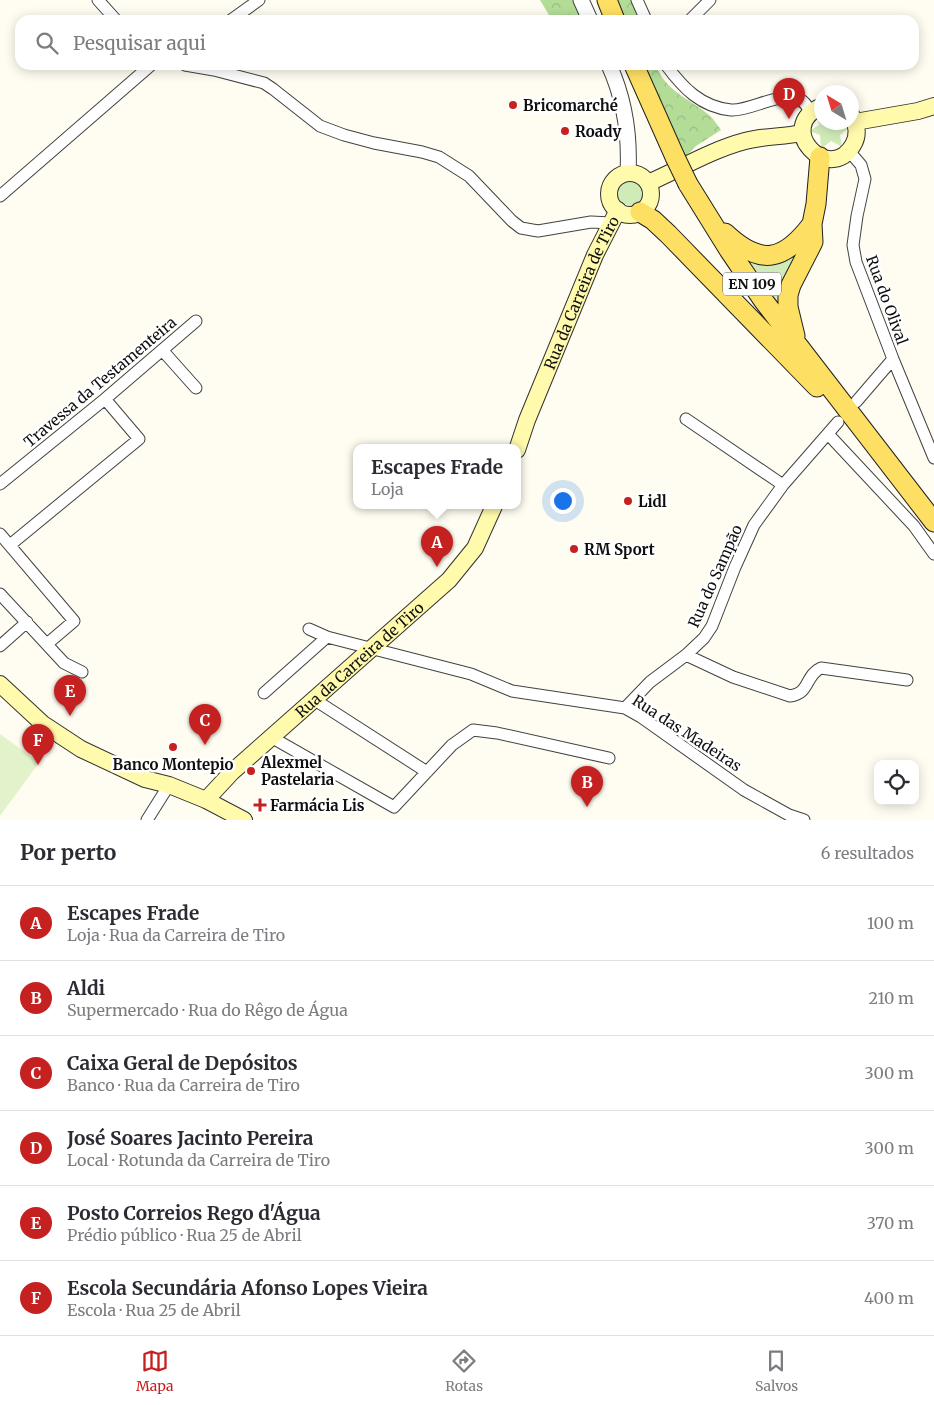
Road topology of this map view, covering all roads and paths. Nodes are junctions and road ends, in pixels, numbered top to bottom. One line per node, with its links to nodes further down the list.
1 (98, 0): 7 (street)
2 (259, 0): 8 (street)
3 (581, 0): 9 (street)
4 (607, 0): 10 (main road)
5 (638, 0): 11 (street)
6 (710, 0): 12 (street)
7 (112, 15)
8 (238, 15)
9 (588, 15)
10 (613, 15)
11 (644, 15)
12 (695, 15)
13 (145, 70): 28 (street)
14 (214, 70): 30 (street)
15 (612, 70): 26 (street)
16 (636, 70): 31 (main road, EN 109, bridge)
17 (670, 70): 19 (street)
18 (934, 106): 21 (main road)
19 (814, 109)
20 (814, 112): 23 (main road)
21 (859, 118)
22 (856, 130): 24 (main road)
23 (802, 133): 25 (main road); 27 (main road)
24 (848, 151): 25 (main road); 36 (street, Rua do Olival)
25 (820, 157): 32 (main road)
26 (628, 173): 27 (main road); 30 (main road)
27 (648, 183): 29 (main road)
28 (0, 196)
29 (640, 212): 30 (main road); 39 (main road)
30 (615, 217): 41 (main road, Rua da Carreira de Tiro)
31 (710, 220): 32 (main road); 34 (main road, EN 109)
32 (812, 224): 34 (main road)
33 (196, 322): 35 (street, Travessa da Testamenteira)
34 (797, 344): 39 (main road, EN 109)
35 (163, 351): 37 (street); 38 (street, Travessa da Testamenteira)
36 (893, 359): 39 (street, Rua do Sampão); 45 (street, Rua do Olival)
37 (196, 388)
38 (105, 399): 46 (street, Travessa da Testamenteira); 51 (street)
39 (846, 410): 42 (street, Rua do Sampão); 49 (main road, EN 109)
40 (686, 419): 47 (street)
41 (530, 427): 43 (main road, Rua da Carreira de Tiro); 44 (main road, Rua da Carreira de Tiro)
42 (828, 434): 47 (street, Rua do Sampão); 52 (street)
43 (520, 444)
44 (521, 446)
45 (934, 458)
46 (0, 484)
47 (783, 485): 60 (street, Rua do Sampão)
48 (493, 509): 59 (main road, Rua da Carreira de Tiro)
49 (934, 522)
50 (0, 534): 51 (street)
51 (10, 545): 57 (street)
52 (934, 554)
53 (0, 594): 54 (street)
54 (27, 622): 57 (street); 58 (street)
55 (310, 630): 56 (street, Rua das Madeiras)
56 (327, 637): 59 (street, Rua das Madeiras); 64 (street)
57 (47, 644): 61 (street)
58 (0, 646)
59 (372, 649): 65 (main road, Rua da Carreira de Tiro); 66 (street, Rua das Madeiras)
60 (686, 655): 62 (street); 66 (street, Rua do Sampão)
61 (82, 672)
62 (907, 680)
63 (1, 688): 70 (main road)
64 (264, 693)
65 (314, 700): 67 (main road, Rua da Carreira de Tiro); 69 (street)
66 (625, 708): 74 (street, Rua das Madeiras)
67 (271, 737): 69 (street); 71 (main road, Rua da Carreira de Tiro)
68 (609, 758): 69 (street)
69 (427, 772)
70 (169, 785): 71 (main road); 72 (street)
71 (206, 800): 73 (main road)
72 (147, 820)
73 (244, 820)
74 (804, 820)

